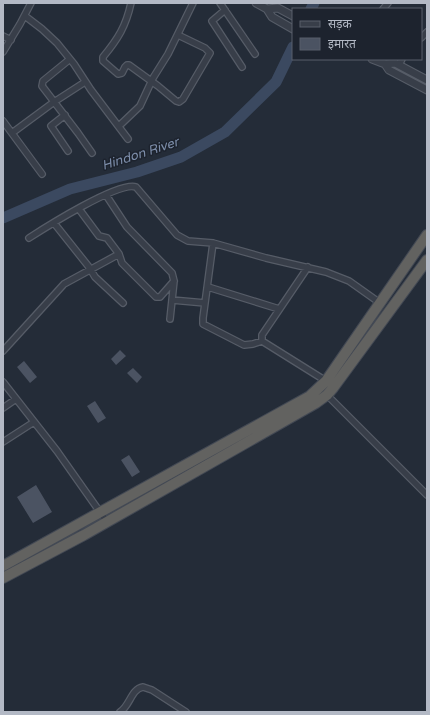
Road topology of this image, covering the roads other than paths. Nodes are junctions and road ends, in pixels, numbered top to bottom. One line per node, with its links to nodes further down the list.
1 (32, 3): 10 (street)
2 (131, 3): 23 (street)
3 (192, 3): 12 (street)
4 (220, 3): 8 (street)
5 (256, 3): 7 (street)
6 (281, 7): 7 (street); 9 (street)
7 (267, 9): 11 (street)
8 (225, 10): 16 (street); 21 (street)
9 (292, 15)
10 (25, 16): 14 (street); 17 (street)
11 (292, 28)
12 (178, 35): 23 (street); 23 (street)
13 (3, 36): 14 (street)
14 (11, 40): 15 (street)
15 (3, 52)
16 (255, 54)
17 (70, 59): 24 (street); 26 (street)
18 (375, 60): 20 (street)
19 (400, 62): 20 (street); 22 (street)
20 (385, 64): 25 (street)
21 (242, 67)
22 (427, 80)
23 (152, 81): 29 (street)
24 (85, 82): 26 (street); 29 (street)
25 (427, 90)
26 (54, 102): 27 (street); 30 (street)
27 (65, 115): 32 (street); 33 (street)
28 (3, 121): 30 (street)
29 (119, 126): 31 (street)
30 (12, 133): 34 (street)
31 (128, 139)
32 (68, 152)
33 (92, 153)
34 (42, 174)
35 (106, 195): 36 (street); 40 (street); 45 (street)
36 (79, 209): 37 (street); 41 (street)
37 (54, 223): 39 (street); 44 (street)
38 (427, 235): 50 (highway)
39 (29, 238)
40 (213, 243): 43 (street); 46 (street)
41 (119, 254): 44 (street); 45 (street)
42 (427, 260): 57 (highway)
43 (308, 267): 50 (street); 51 (street)
44 (90, 270): 49 (street); 54 (street)
45 (174, 281): 47 (street)
46 (208, 287): 48 (street); 51 (street)
47 (172, 300): 48 (street); 52 (street)
48 (205, 302): 53 (street)
49 (123, 303)
50 (380, 303): 55 (highway)
51 (279, 309): 53 (street)
52 (170, 320)
53 (262, 341): 55 (street)
54 (3, 351)
55 (326, 381): 63 (highway)
56 (3, 382): 58 (street)
57 (328, 395): 62 (street); 64 (highway)
58 (16, 399): 59 (street); 60 (street)
59 (3, 408)
60 (34, 422): 61 (street); 63 (street)
61 (3, 442)
62 (427, 495)
63 (101, 512): 64 (street); 65 (highway)
64 (107, 522): 66 (highway)
65 (3, 566)
66 (3, 578)
67 (120, 712): 68 (street)
68 (186, 712)

